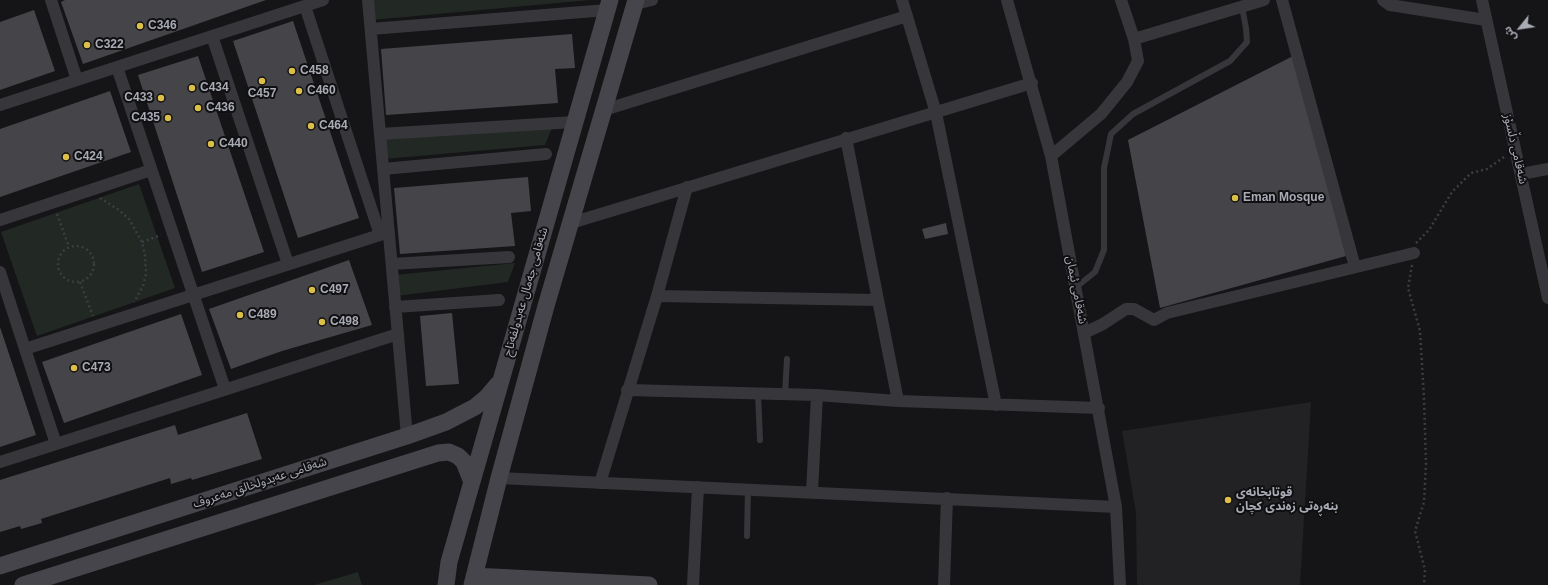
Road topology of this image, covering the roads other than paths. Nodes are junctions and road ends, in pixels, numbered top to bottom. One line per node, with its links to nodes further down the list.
1 (51, 0): 22 (street)
2 (323, 0): 14 (street)
3 (368, 0): 18 (street)
4 (652, 0): 12 (street)
5 (902, 0): 16 (street)
6 (1007, 0): 23 (street, شەقامی ئیمان)
7 (1121, 0): 20 (street)
8 (1264, 0): 15 (street)
9 (1282, 0): 44 (street)
10 (1383, 0): 17 (street)
11 (1482, 0): 17 (street, شەقامی دڵسۆز)
12 (636, 2): 25 (main road, شەقامی جەمال عەبدولفەتاح)
13 (608, 5): 18 (street); 27 (main road, شەقامی جەمال عەبدولفەتاح)
14 (305, 6): 19 (street); 39 (street)
15 (1242, 7): 20 (street); 46 (lane)
16 (907, 16): 25 (street); 26 (street)
17 (1486, 20): 35 (street, شەقامی دڵسۆز)
18 (371, 29): 28 (street)
19 (212, 36): 21 (street); 42 (street)
20 (1134, 39): 31 (street)
21 (117, 67): 22 (street); 34 (street)
22 (77, 80): 24 (street)
23 (1032, 83): 26 (street); 31 (street, شەقامی ئیمان)
24 (0, 105)
25 (604, 110): 38 (main road, شەقامی جەمال عەبدولفەتاح)
26 (936, 113): 29 (street); 66 (street)
27 (574, 122): 28 (street); 51 (main road, شەقامی جەمال عەبدولفەتاح)
28 (380, 134): 32 (street)
29 (846, 138): 36 (street); 52 (street)
30 (546, 154): 32 (street)
31 (1051, 156): 46 (street, شەقامی ئیمان)
32 (383, 169): 39 (street)
33 (1548, 169): 35 (street)
34 (151, 170): 37 (street); 47 (street)
35 (1521, 174): 49 (street, شەقامی دڵسۆز)
36 (687, 187): 38 (street); 48 (street)
37 (0, 220)
38 (571, 223): 53 (main road, شەقامی جەمال عەبدولفەتاح)
39 (384, 234): 42 (street); 43 (street)
40 (1414, 253): 44 (street)
41 (509, 257): 43 (street)
42 (288, 264): 47 (street)
43 (392, 264): 54 (street)
44 (1355, 267): 55 (street)
45 (1, 275): 57 (street)
46 (1075, 288): 55 (street, شەقامی ئیمان)
47 (193, 295): 57 (street); 60 (street)
48 (656, 296): 52 (street); 61 (street)
49 (1548, 298)
50 (498, 300): 54 (street)
51 (524, 300): 53 (main road); 59 (main road, شەقامی جەمال عەبدولفەتاح)
52 (878, 300): 65 (street)
53 (546, 306): 72 (main road, شەقامی جەمال عەبدولفەتاح)
54 (395, 307): 56 (street)
55 (1084, 333): 67 (street, شەقامی ئیمان)
56 (398, 334): 60 (street); 68 (street)
57 (25, 349): 70 (street)
58 (787, 359): 63 (lane)
59 (504, 373): 68 (main road, شەقامی عەبدولخالق مەعروف); 73 (main road, شەقامی جەمال عەبدولفەتاح)
60 (225, 388): 70 (street)
61 (627, 390): 62 (street); 74 (street)
62 (758, 393): 63 (street); 69 (lane)
63 (785, 394): 64 (street)
64 (817, 395): 65 (street); 77 (street)
65 (898, 401): 66 (street)
66 (996, 405): 67 (street)
67 (1099, 408): 79 (street, شەقامی ئیمان)
68 (407, 436): 81 (main road, شەقامی عەبدولخالق مەعروف)
69 (760, 440)
70 (56, 444): 71 (street)
71 (0, 462)
72 (498, 478): 74 (street); 82 (main road, شەقامی جەمال عەبدولفەتاح)
73 (472, 482): 83 (main road, شەقامی عەبدولخالق مەعروف); 84 (main road, شەقامی جەمال عەبدولفەتاح)
74 (600, 483): 75 (street)
75 (698, 487): 76 (street); 86 (street)
76 (748, 489): 77 (street); 80 (lane)
77 (812, 492): 78 (street)
78 (947, 498): 79 (street); 87 (street)
79 (1116, 507): 88 (street, شەقامی ئیمان)
80 (747, 536)
81 (0, 566)
82 (473, 581): 85 (main road)
83 (22, 585)
84 (446, 585)
85 (648, 585)
86 (693, 585)
87 (944, 585)
88 (1120, 585)

